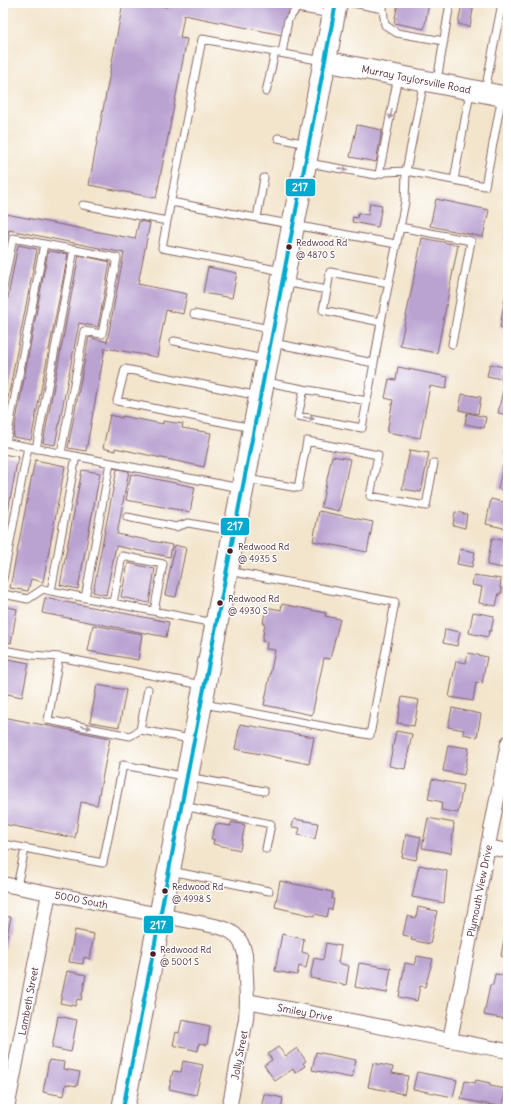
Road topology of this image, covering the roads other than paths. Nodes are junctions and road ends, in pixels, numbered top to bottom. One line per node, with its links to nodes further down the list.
1 (353, 3): 4 (lane)
2 (450, 3): 6 (lane)
3 (502, 3): 12 (lane)
4 (383, 6): 6 (lane)
5 (335, 9): 7 (lane); 8 (main road)
6 (444, 41): 10 (lane)
7 (278, 53): 8 (lane); 11 (lane); 19 (lane)
8 (324, 61): 9 (street, Murray Taylorsville Road); 14 (main road)
9 (398, 76): 10 (street, Murray Taylorsville Road); 16 (lane, one-way to 16)
10 (430, 82): 12 (street, Murray Taylorsville Road); 15 (lane)
11 (266, 92)
12 (491, 94): 18 (lane); 18 (lane)
13 (278, 138): 14 (lane)
14 (307, 153): 16 (lane, one-way to 16); 23 (main road)
15 (406, 171): 16 (lane); 18 (lane); 24 (lane)
16 (379, 174)
17 (264, 178): 21 (lane)
18 (454, 180)
19 (170, 202): 21 (lane); 22 (lane)
20 (83, 205): 22 (lane)
21 (257, 218): 23 (lane)
22 (167, 221): 28 (lane)
23 (293, 224): 26 (lane); 28 (main road)
24 (400, 227): 26 (lane); 36 (lane)
25 (44, 244): 27 (lane); 30 (lane); 42 (lane)
26 (396, 244): 29 (lane)
27 (74, 250): 44 (lane); 45 (lane)
28 (283, 276): 31 (lane); 35 (main road)
29 (389, 283): 31 (lane); 33 (lane)
30 (3, 288)
31 (327, 290): 33 (lane)
32 (194, 314): 35 (lane)
33 (381, 322): 37 (lane)
34 (174, 341): 35 (lane)
35 (269, 344): 37 (lane); 38 (main road)
36 (452, 344)
37 (374, 363): 40 (lane)
38 (260, 388): 39 (lane); 41 (main road); 41 (lane)
39 (304, 389): 40 (lane); 40 (lane, one-way to 40)
40 (367, 401)
41 (253, 428): 49 (main road)
42 (4, 442): 43 (lane)
43 (28, 447): 44 (lane); 53 (lane)
44 (36, 449): 45 (lane)
45 (61, 453): 46 (lane)
46 (76, 456): 47 (lane); 54 (lane)
47 (110, 463): 49 (lane); 56 (lane)
48 (434, 463): 49 (lane)
49 (242, 483): 51 (main road)
50 (127, 517): 51 (lane)
51 (233, 531): 52 (main road)
52 (226, 570): 59 (main road); 63 (lane)
53 (3, 579)
54 (51, 591): 55 (lane); 56 (lane)
55 (3, 594)
56 (85, 598): 57 (lane)
57 (113, 603): 58 (lane); 58 (lane)
58 (154, 611): 59 (lane)
59 (216, 624): 63 (main road)
60 (3, 650): 61 (lane)
61 (59, 657): 63 (lane); 64 (lane, one-way to 64)
62 (148, 689): 64 (lane)
63 (202, 694): 65 (main road)
64 (140, 730): 65 (lane)
65 (194, 740): 67 (main road)
66 (508, 743): 71 (street, Plymouth View Drive)
67 (187, 777): 68 (lane); 69 (main road); 72 (lane)
68 (264, 791)
69 (181, 806): 73 (lane); 75 (main road)
70 (3, 844): 72 (lane)
71 (488, 847): 74 (street); 81 (street, Plymouth View Drive)
72 (25, 848): 76 (lane)
73 (266, 849)
74 (508, 851)
75 (169, 871): 77 (lane); 79 (main road)
76 (10, 885): 78 (street, 5000 South)
77 (269, 891)
78 (49, 893): 79 (street, 5000 South); 83 (street, Lambeth Street)
79 (160, 915): 80 (street); 84 (main road)
80 (247, 1001): 81 (street, Smiley Drive); 85 (street, Jolly Street)
81 (450, 1040): 82 (street, Smiley Drive)
82 (508, 1051)
83 (7, 1109)
84 (123, 1109)
85 (229, 1109)

